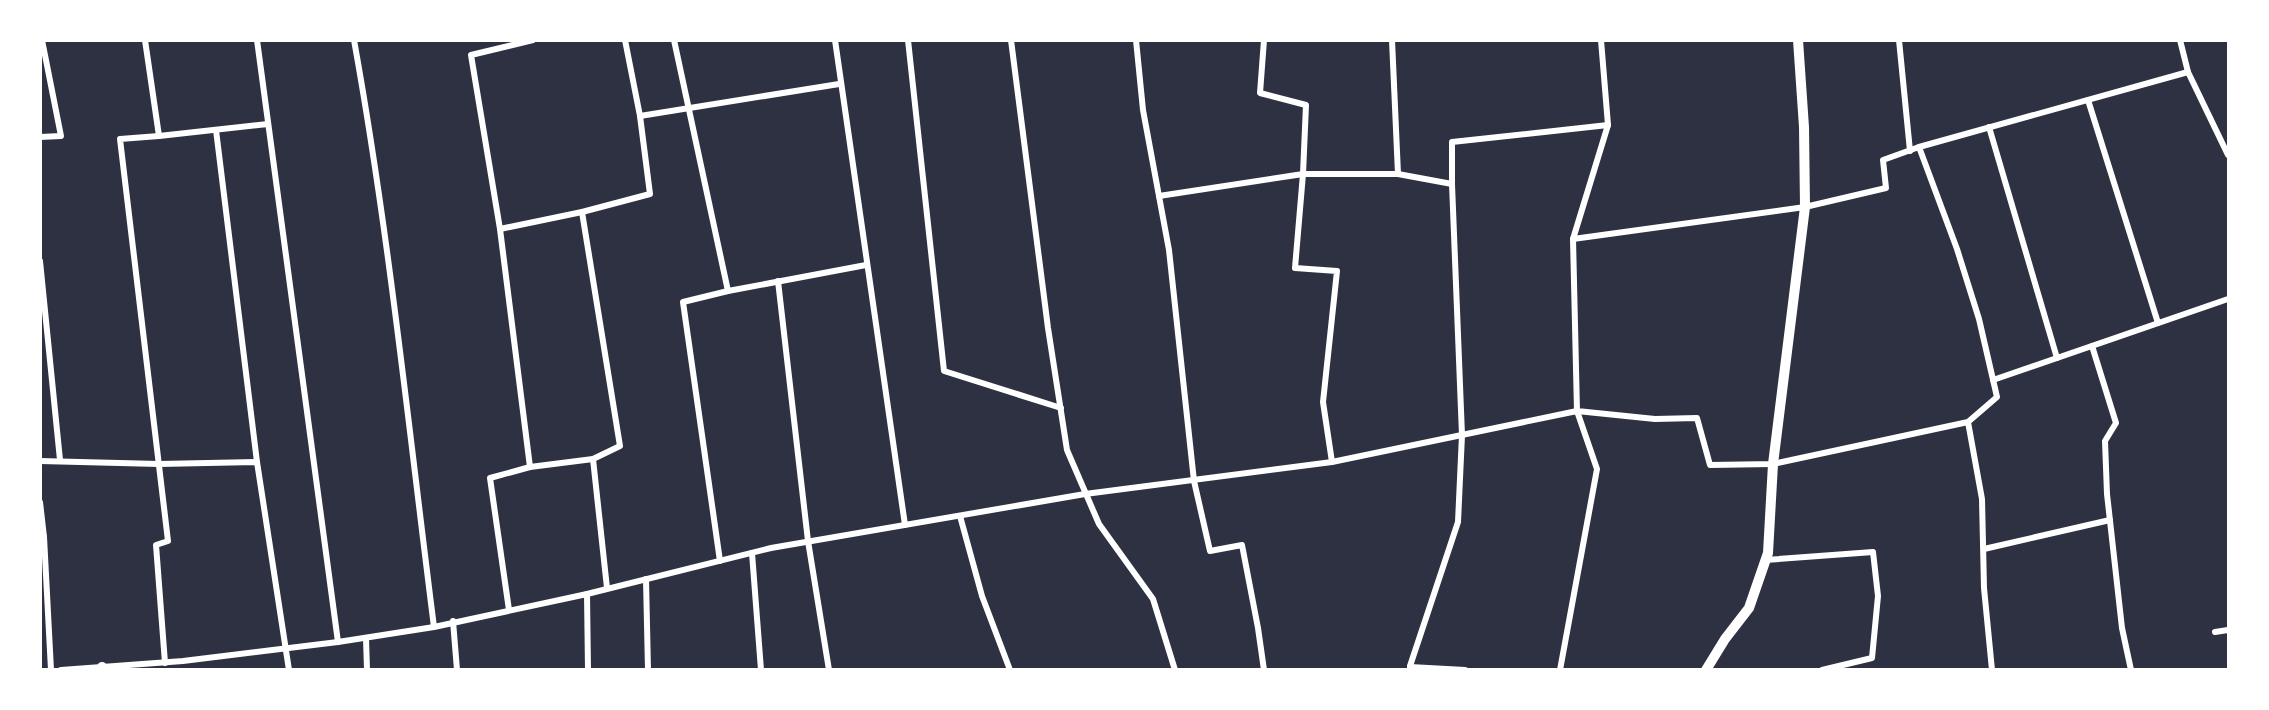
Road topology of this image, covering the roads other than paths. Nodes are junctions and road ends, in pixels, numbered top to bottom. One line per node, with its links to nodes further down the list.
1 (42, 40): 28 (street)
2 (145, 40): 27 (street)
3 (257, 40): 23 (street)
4 (354, 40): 78 (street)
5 (533, 40): 38 (street)
6 (625, 40): 22 (street)
7 (674, 40): 21 (street)
8 (835, 40): 19 (street)
9 (908, 40): 49 (street)
10 (1011, 40): 49 (street)
11 (1136, 40): 35 (street)
12 (1264, 40): 32 (street)
13 (1392, 40): 33 (street)
14 (1601, 40): 24 (street)
15 (1798, 40): 36 (street)
16 (1899, 40): 30 (street)
17 (2180, 40): 18 (street)
18 (2188, 72): 20 (street); 31 (street)
19 (839, 84): 21 (street); 41 (street)
20 (2088, 100): 25 (street); 45 (street)
21 (689, 108): 22 (street); 43 (street)
22 (639, 116): 37 (street)
23 (268, 124): 26 (street); 82 (street)
24 (1608, 125): 34 (street); 39 (street)
25 (1989, 127): 29 (street); 47 (street)
26 (216, 130): 27 (street); 56 (street)
27 (159, 136): 58 (street)
28 (40, 137)
29 (1919, 147): 30 (street); 48 (street)
30 (1910, 151): 36 (street)
31 (2229, 155)
32 (1303, 174): 33 (street); 35 (street); 57 (street)
33 (1398, 174): 34 (street)
34 (1452, 184): 52 (street)
35 (1159, 196): 61 (street)
36 (1805, 207): 39 (street); 59 (street)
37 (582, 212): 38 (street); 53 (street)
38 (500, 229): 60 (street)
39 (1573, 239): 50 (street)
40 (40, 261): 54 (street)
41 (866, 265): 42 (street); 66 (street)
42 (778, 281): 43 (street); 68 (street)
43 (728, 291): 72 (street)
44 (2229, 299): 45 (street)
45 (2158, 323): 46 (street)
46 (2092, 346): 47 (street); 65 (street)
47 (2057, 358): 48 (street)
48 (1993, 380): 51 (street)
49 (1061, 408): 62 (street)
50 (1577, 411): 52 (street); 59 (street); 102 (street)
51 (1968, 422): 59 (street); 69 (street)
52 (1462, 435): 57 (street); 87 (street)
53 (593, 459): 60 (street); 74 (street)
54 (60, 460): 55 (street); 58 (street)
55 (40, 461)
56 (257, 462): 58 (street); 83 (street)
57 (1332, 462): 61 (street)
58 (159, 464): 85 (street)
59 (1773, 464): 71 (street)
60 (530, 467): 76 (street)
61 (1194, 481): 62 (street); 100 (street)
62 (1085, 494): 64 (street); 99 (street)
63 (40, 502): 67 (street)
64 (960, 516): 66 (street); 98 (street)
65 (2110, 520): 69 (street); 106 (street)
66 (905, 525): 68 (street)
67 (42, 537): 88 (street)
68 (808, 541): 70 (street); 97 (street)
69 (1984, 549): 105 (street)
70 (752, 553): 72 (street); 96 (street)
71 (1765, 560): 103 (street); 104 (street)
72 (720, 561): 73 (street)
73 (646, 579): 74 (street); 95 (street)
74 (607, 588): 75 (street)
75 (587, 594): 76 (street); 94 (street)
76 (509, 610): 77 (street)
77 (453, 621): 78 (street); 93 (street)
78 (434, 627): 81 (street)
79 (2229, 630): 80 (street)
80 (2215, 632)
81 (366, 638): 82 (street); 92 (street)
82 (338, 642): 83 (street)
83 (287, 649): 84 (street); 91 (street)
84 (183, 661): 85 (street); 90 (street)
85 (165, 663): 86 (street)
86 (102, 668): 89 (street)
87 (1410, 668): 101 (street)
88 (51, 669)
89 (61, 669)
90 (184, 669)
91 (289, 669)
92 (367, 669)
93 (457, 669)
94 (588, 669)
95 (648, 669)
96 (761, 669)
97 (829, 669)
98 (1010, 669)
99 (1175, 669)
100 (1264, 669)
101 (1465, 669)
102 (1560, 669)
103 (1706, 669)
104 (1827, 669)
105 (1992, 669)
106 (2131, 669)

